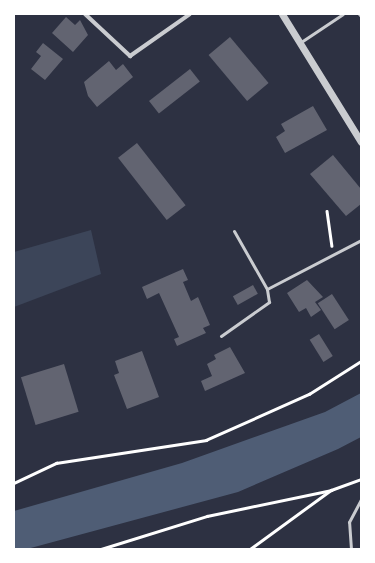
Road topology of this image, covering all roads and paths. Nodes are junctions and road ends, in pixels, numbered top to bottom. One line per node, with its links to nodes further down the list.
1 (85, 14): 2 (street)
2 (190, 14)
3 (282, 14): 5 (street)
4 (343, 14): 5 (lane)
5 (299, 43): 6 (street)
6 (361, 142)
7 (328, 211): 10 (path)
8 (234, 231): 11 (lane)
9 (361, 240): 10 (lane)
10 (334, 254): 11 (lane)
11 (267, 289): 12 (lane)
12 (221, 336)
13 (361, 361): 15 (path)
14 (361, 479): 16 (path)
15 (14, 483)
16 (331, 490): 18 (path); 19 (path)
17 (361, 499): 20 (lane)
18 (100, 549)
19 (250, 549)
20 (351, 549)

